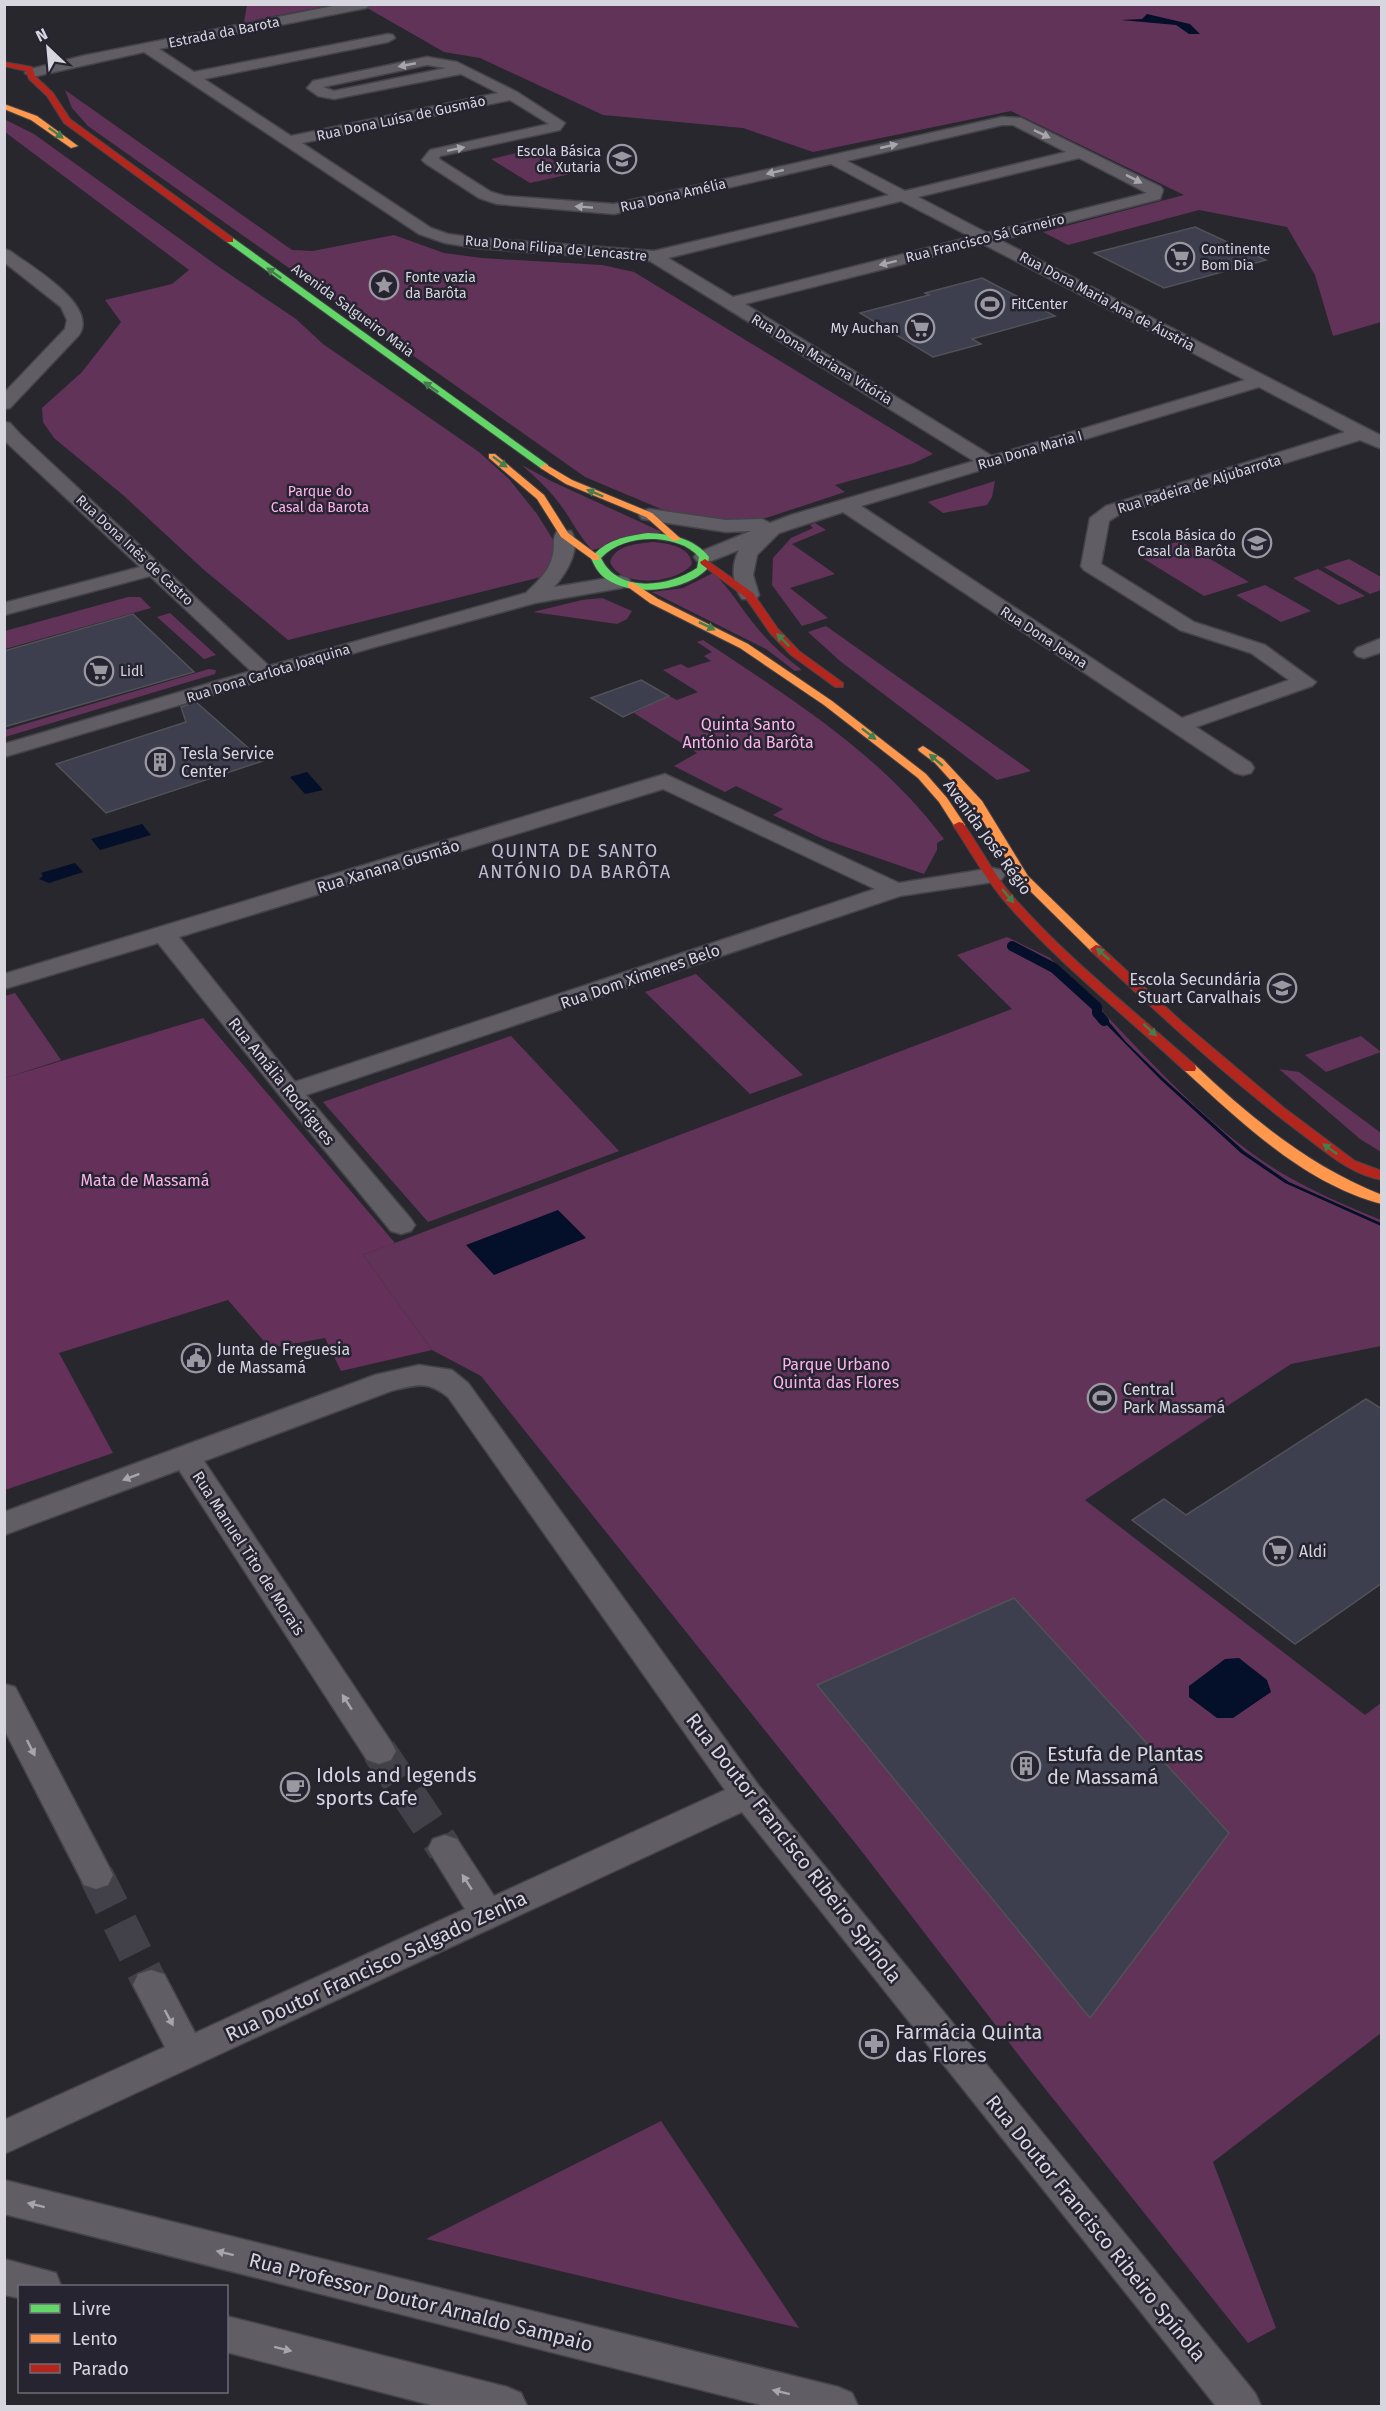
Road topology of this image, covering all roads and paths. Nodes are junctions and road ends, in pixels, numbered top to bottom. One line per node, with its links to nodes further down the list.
1 (366, 4): 3 (street, Estrada da Barota)
2 (388, 38): 6 (street)
3 (146, 47): 5 (street, Estrada da Barota); 6 (street, Rua Dona Filipa de Lencastre)
4 (464, 69): 4 (street, one-way to 4); 7 (street)
5 (19, 70): 26 (street, Avenida Salgueiro Maia, one-way to 5)
6 (192, 77): 9 (street, Rua Dona Filipa de Lencastre)
7 (513, 94): 9 (street, Rua Dona Luísa de Gusmão); 12 (street, Rua Dona Amélia, one-way to 7)
8 (4, 106): 10 (street, one-way to 10)
9 (289, 141): 16 (street, Rua Dona Filipa de Lencastre)
10 (82, 153)
11 (1081, 153): 12 (street, Rua Dona Amélia, one-way to 11); 13 (street, Rua Dona Filipa de Lencastre); 14 (street, Rua Francisco Sá Carneiro, one-way to 14)
12 (832, 159): 13 (street, Rua Dona Maria Ana de Áustria)
13 (905, 195): 14 (street, Rua Dona Maria Ana de Áustria); 16 (street, Rua Dona Filipa de Lencastre)
14 (986, 238): 17 (street, Rua Francisco Sá Carneiro, one-way to 17); 18 (street, Rua Dona Maria Ana de Áustria)
15 (4, 254): 19 (street)
16 (654, 256): 17 (street, Rua Dona Mariana Vitória)
17 (730, 303): 24 (street, Rua Dona Mariana Vitória)
18 (1262, 381): 21 (street, Rua Dona Maria Ana de Áustria); 24 (street, Rua Dona Maria I)
19 (4, 404)
20 (4, 427): 33 (street, Rua Dona Inês de Castro)
21 (1362, 434): 22 (street, Rua Dona Maria Ana de Áustria); 40 (street, Rua Padeira de Aljubarrota)
22 (1382, 444)
23 (478, 445): 29 (street, one-way to 29)
24 (989, 462): 25 (street, Rua Dona Maria I)
25 (846, 505): 27 (street, Rua Dona Maria I); 40 (street, Rua Dona Joana)
26 (649, 515): 28 (street, Rua Dona Maria I); 30 (street, Avenida Salgueiro Maia)
27 (798, 519): 28 (street, Rua Dona Maria I); 31 (street, Rua Dona Maria I); 35 (street, Rua Dona Maria I)
28 (762, 525): 30 (street, Rua Dona Maria I)
29 (564, 535): 32 (street); 36 (street, Rua Dona Carlota Joaquina)
30 (681, 540): 31 (street, Avenida Salgueiro Maia); 32 (street)
31 (705, 559): 34 (street); 35 (street)
32 (596, 561): 34 (street, Avenida José Régio); 36 (street, Rua Dona Carlota Joaquina)
33 (155, 568): 37 (street); 38 (street, Rua Dona Inês de Castro)
34 (626, 584): 36 (street, Rua Dona Carlota Joaquina); 44 (street, Avenida José Régio, one-way to 44)
35 (749, 595): 39 (street, one-way to 35)
36 (533, 597): 38 (street, Rua Dona Carlota Joaquina)
37 (4, 609)
38 (266, 674): 42 (street, Rua Dona Carlota Joaquina)
39 (852, 695)
40 (1180, 726): 43 (street, Rua Dona Joana)
41 (914, 742): 49 (street, Avenida José Régio, one-way to 41)
42 (4, 751)
43 (1243, 768)
44 (993, 875): 45 (street, Rua Dom Ximenes Belo); 50 (street, Avenida José Régio, one-way to 50)
45 (896, 890): 46 (street, Rua Xanana Gusmão); 48 (street, Rua Dom Ximenes Belo)
46 (164, 934): 47 (street, Rua Xanana Gusmão); 48 (street, Rua Amália Rodrigues)
47 (4, 982)
48 (290, 1092): 51 (street, Rua Amália Rodrigues)
49 (1382, 1176)
50 (1382, 1200)
51 (401, 1226)
52 (185, 1456): 53 (street, Rua Manuel Tito de Morais, one-way to 53); 55 (street, Rua Manuel Tito de Morais, one-way to 52); 56 (street, Rua Doutor Francisco Ribeiro Spínola)
53 (4, 1524)
54 (4, 1696): 58 (street, one-way to 58)
55 (379, 1751)
56 (747, 1795): 59 (street, Rua Doutor Francisco Salgado Zenha); 69 (street, Rua Doutor Francisco Ribeiro Spínola)
57 (445, 1849): 59 (street, one-way to 57)
58 (96, 1875)
59 (488, 1915): 61 (street, Rua Doutor Francisco Salgado Zenha)
60 (151, 1985): 61 (street, one-way to 61)
61 (187, 2052): 62 (street, Rua Doutor Francisco Salgado Zenha)
62 (4, 2138)
63 (4, 2197): 68 (street, Rua Professor Doutor Arnaldo Sampaio, one-way to 63)
64 (4, 2277): 65 (street)
65 (38, 2285)
66 (228, 2335): 67 (street, one-way to 67)
67 (507, 2406)
68 (838, 2406)
69 (1240, 2406)

